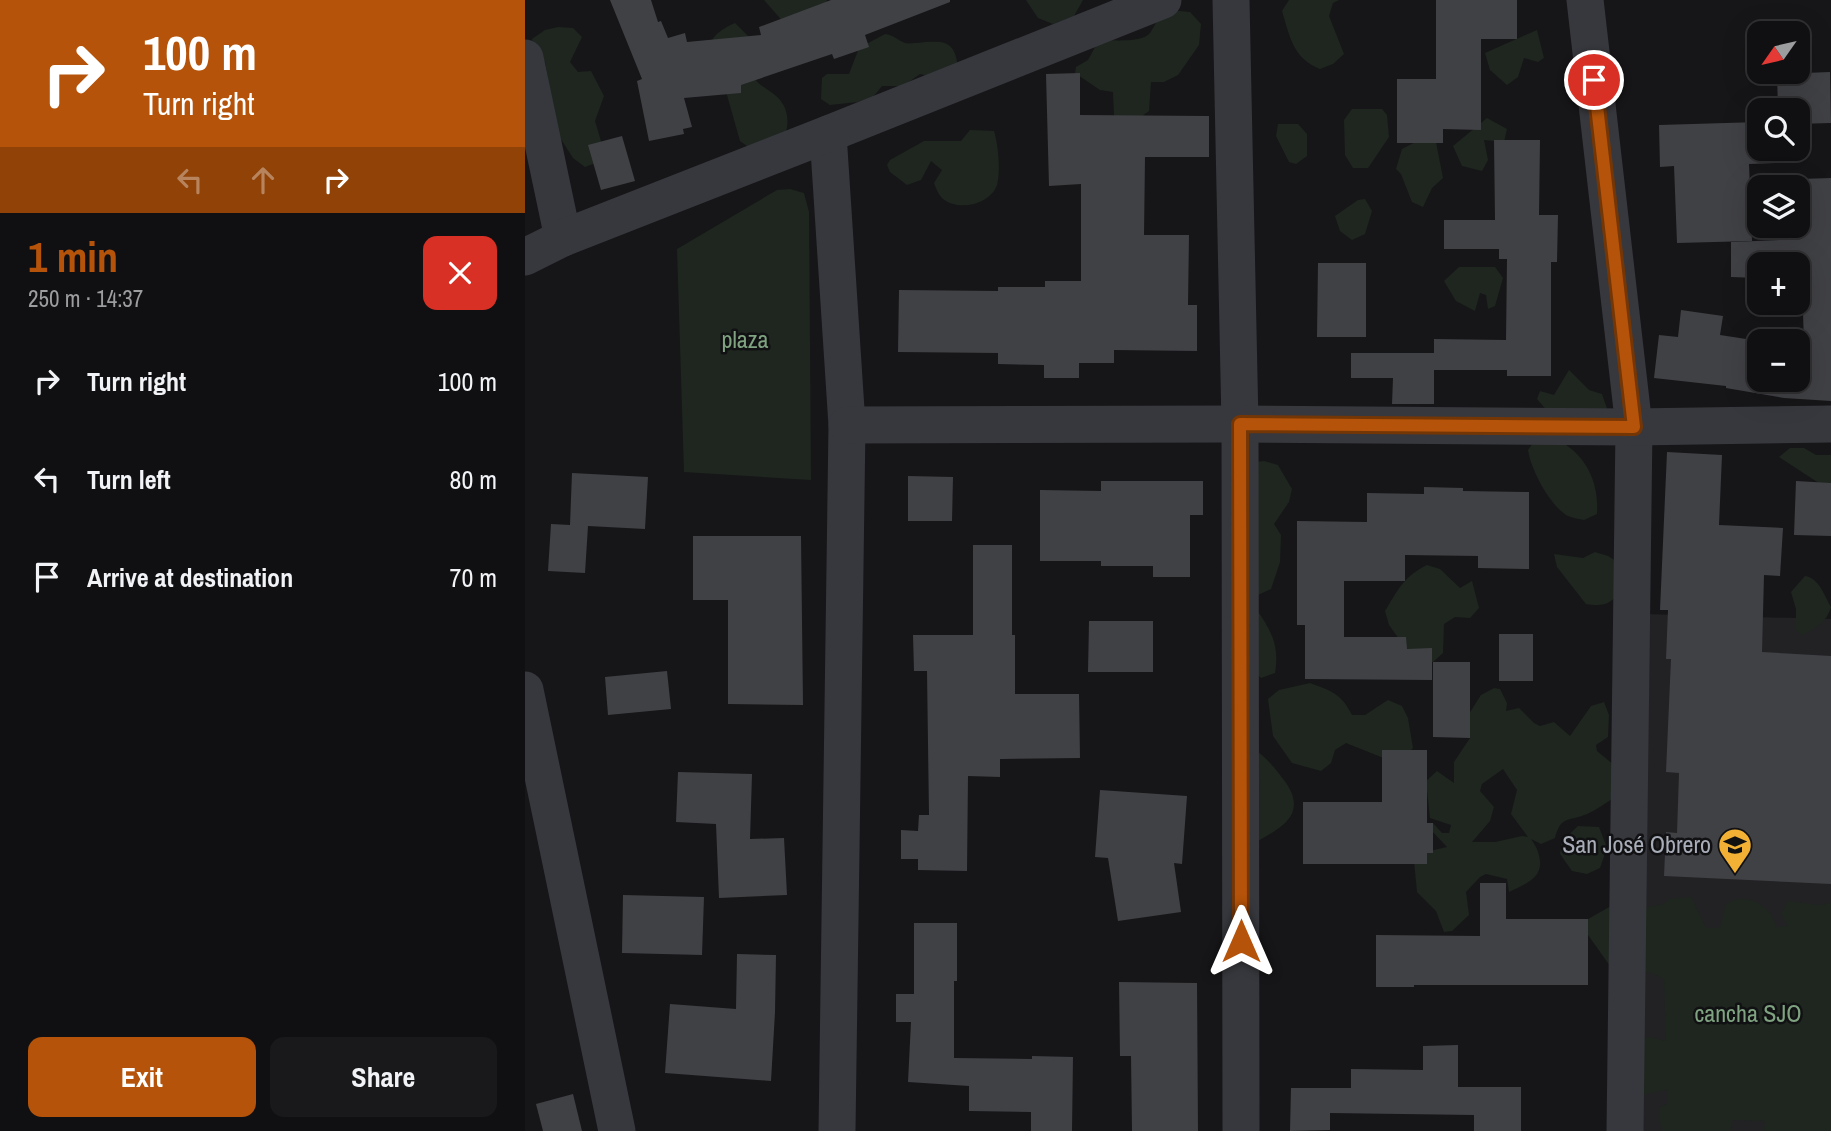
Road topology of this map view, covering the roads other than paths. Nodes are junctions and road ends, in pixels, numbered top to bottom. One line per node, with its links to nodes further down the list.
1 (1163, 0): 5 (street)
2 (1231, 0): 8 (street)
3 (1585, 0): 11 (street)
4 (525, 58): 6 (street)
5 (828, 134): 6 (street); 10 (street)
6 (563, 238): 7 (street)
7 (525, 257)
8 (1240, 424): 10 (street); 11 (street); 15 (street)
9 (1831, 424): 11 (street)
10 (847, 425): 14 (street)
11 (1634, 427): 16 (street)
12 (525, 690): 13 (street)
13 (617, 1131)
14 (837, 1131)
15 (1241, 1131)
16 (1625, 1131)

